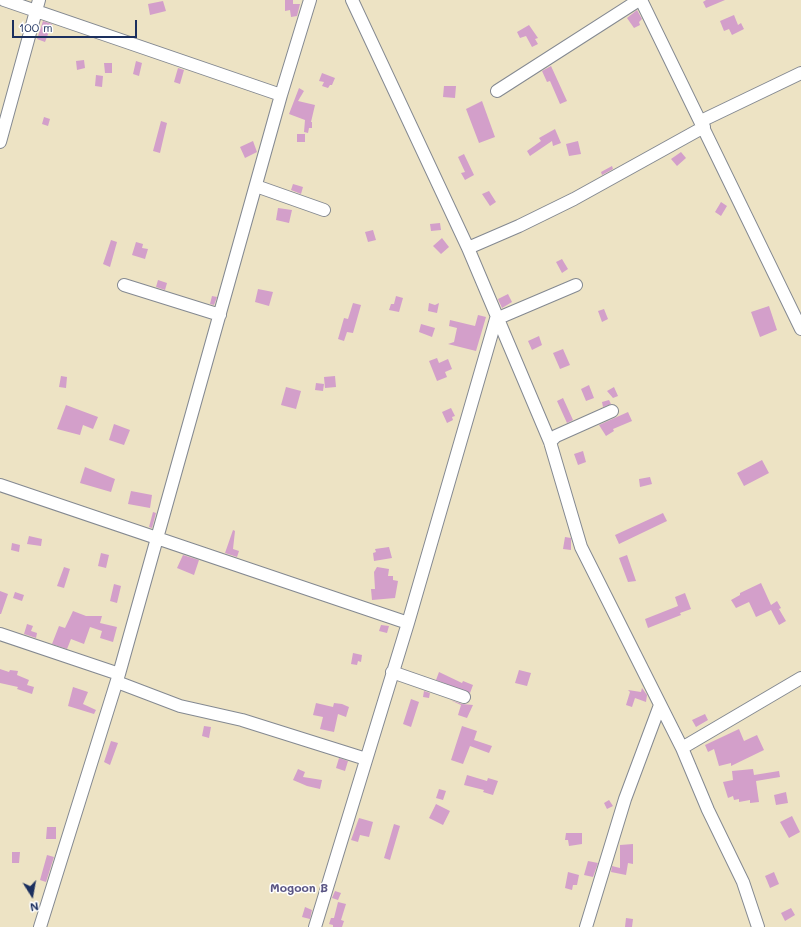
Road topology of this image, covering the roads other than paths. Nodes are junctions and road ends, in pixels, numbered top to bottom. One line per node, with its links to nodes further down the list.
1 (4, 0): 5 (street)
2 (310, 0): 8 (street)
3 (352, 0): 13 (street)
4 (640, 0): 7 (street); 9 (street)
5 (37, 5): 8 (street); 10 (street)
6 (801, 73): 9 (street)
7 (497, 91)
8 (281, 95): 11 (street)
9 (703, 124): 13 (street); 18 (street)
10 (0, 142)
11 (256, 186): 12 (street); 16 (street)
12 (324, 210)
13 (468, 248): 17 (street)
14 (124, 285): 16 (street)
15 (576, 285): 17 (street)
16 (220, 315): 22 (street)
17 (496, 318): 20 (street); 23 (street)
18 (801, 329)
19 (612, 411): 20 (street)
20 (550, 442): 29 (street)
21 (0, 485): 22 (street)
22 (158, 539): 23 (street); 26 (street)
23 (408, 623): 25 (street)
24 (0, 634): 26 (street)
25 (392, 672): 28 (street); 31 (street)
26 (118, 678): 31 (street); 32 (street)
27 (801, 678): 30 (street)
28 (464, 697)
29 (660, 705): 30 (street); 34 (street)
30 (682, 748): 35 (street)
31 (366, 759): 33 (street)
32 (40, 927)
33 (315, 927)
34 (586, 927)
35 (758, 927)

